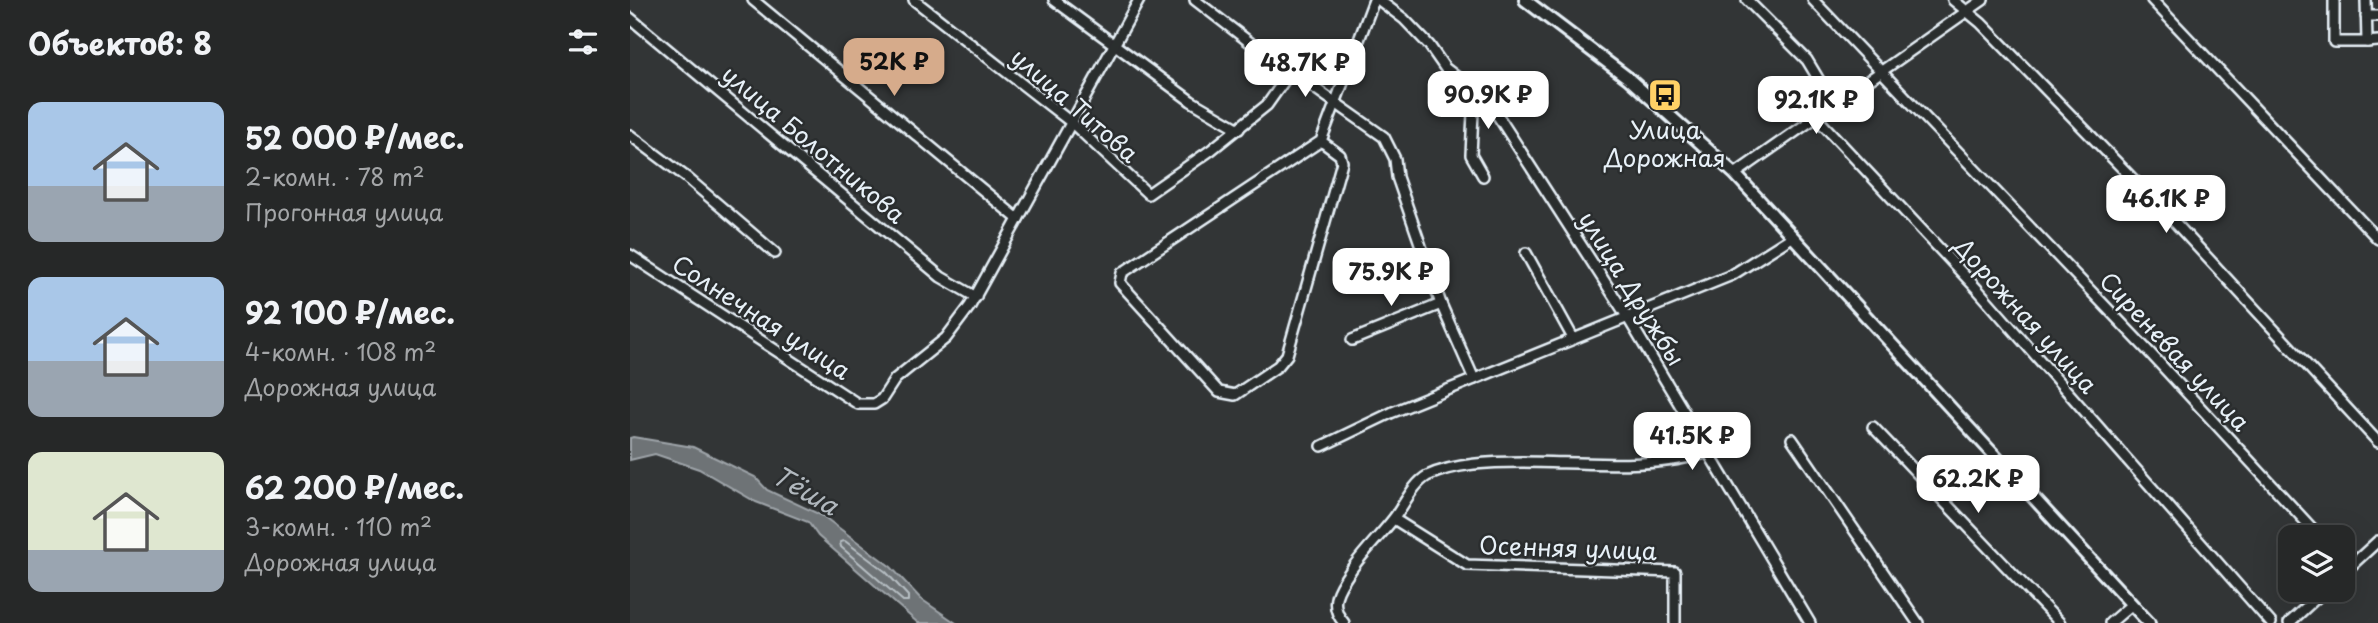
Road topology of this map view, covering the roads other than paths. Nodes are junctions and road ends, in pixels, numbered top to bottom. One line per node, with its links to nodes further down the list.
1 (753, 0): 34 (street)
2 (914, 0): 28 (street, улица Титова)
3 (1054, 0): 21 (street)
4 (1139, 0): 21 (street)
5 (1195, 0): 22 (street)
6 (1376, 0): 24 (street, улица Дружбы); 25 (street)
7 (1525, 0): 32 (main road)
8 (1746, 0): 26 (street)
9 (1812, 0): 23 (street, Сиреневая улица)
10 (1953, 0): 15 (street)
11 (1983, 0): 15 (street)
12 (2152, 0): 36 (street)
13 (2334, 0): 19 (street)
14 (2367, 0): 16 (street)
15 (1965, 13): 23 (street); 48 (street)
16 (2367, 16): 17 (street); 19 (street)
17 (2378, 16)
18 (630, 18): 40 (street, улица Болотникова)
19 (2367, 41): 20 (street)
20 (2378, 41)
21 (1114, 42): 28 (street); 29 (street)
22 (1291, 71): 25 (street); 29 (street)
23 (1881, 74): 26 (street); 52 (street, Сиреневая улица)
24 (1474, 91): 33 (street); 42 (street, улица Дружбы)
25 (1336, 104): 31 (street); 41 (street)
26 (1834, 105): 27 (street)
27 (1816, 117): 32 (street); 64 (street, Дорожная улица)
28 (1072, 123): 29 (street, улица Титова); 34 (street)
29 (1239, 129)
30 (630, 135): 37 (street)
31 (1321, 141): 31 (street)
32 (1735, 174): 35 (main road)
33 (1483, 176)
34 (1018, 219): 40 (street)
35 (1792, 237): 42 (street); 56 (main road)
36 (2378, 239)
37 (775, 253)
38 (1526, 253): 43 (street)
39 (630, 255): 40 (street, Солнечная улица)
40 (976, 297)
41 (1441, 304): 44 (street); 45 (street)
42 (1628, 318): 43 (street); 50 (street, улица Дружбы)
43 (1573, 338): 45 (street)
44 (1352, 340)
45 (1475, 379): 49 (street)
46 (1873, 427): 61 (street)
47 (1792, 439): 60 (street)
48 (2378, 442)
49 (1322, 446)
50 (1708, 452): 51 (street); 59 (street, улица Дружбы)
51 (1394, 519): 57 (street); 58 (street, Осенняя улица)
52 (2309, 525)
53 (2378, 541): 54 (street)
54 (2355, 560)
55 (2312, 602): 65 (street)
56 (2131, 605): 62 (street); 63 (main road)
57 (1344, 623)
58 (1675, 623)
59 (1810, 623)
60 (1918, 623)
61 (2060, 623)
62 (2110, 623)
63 (2148, 623)
64 (2271, 623)
65 (2289, 623)

